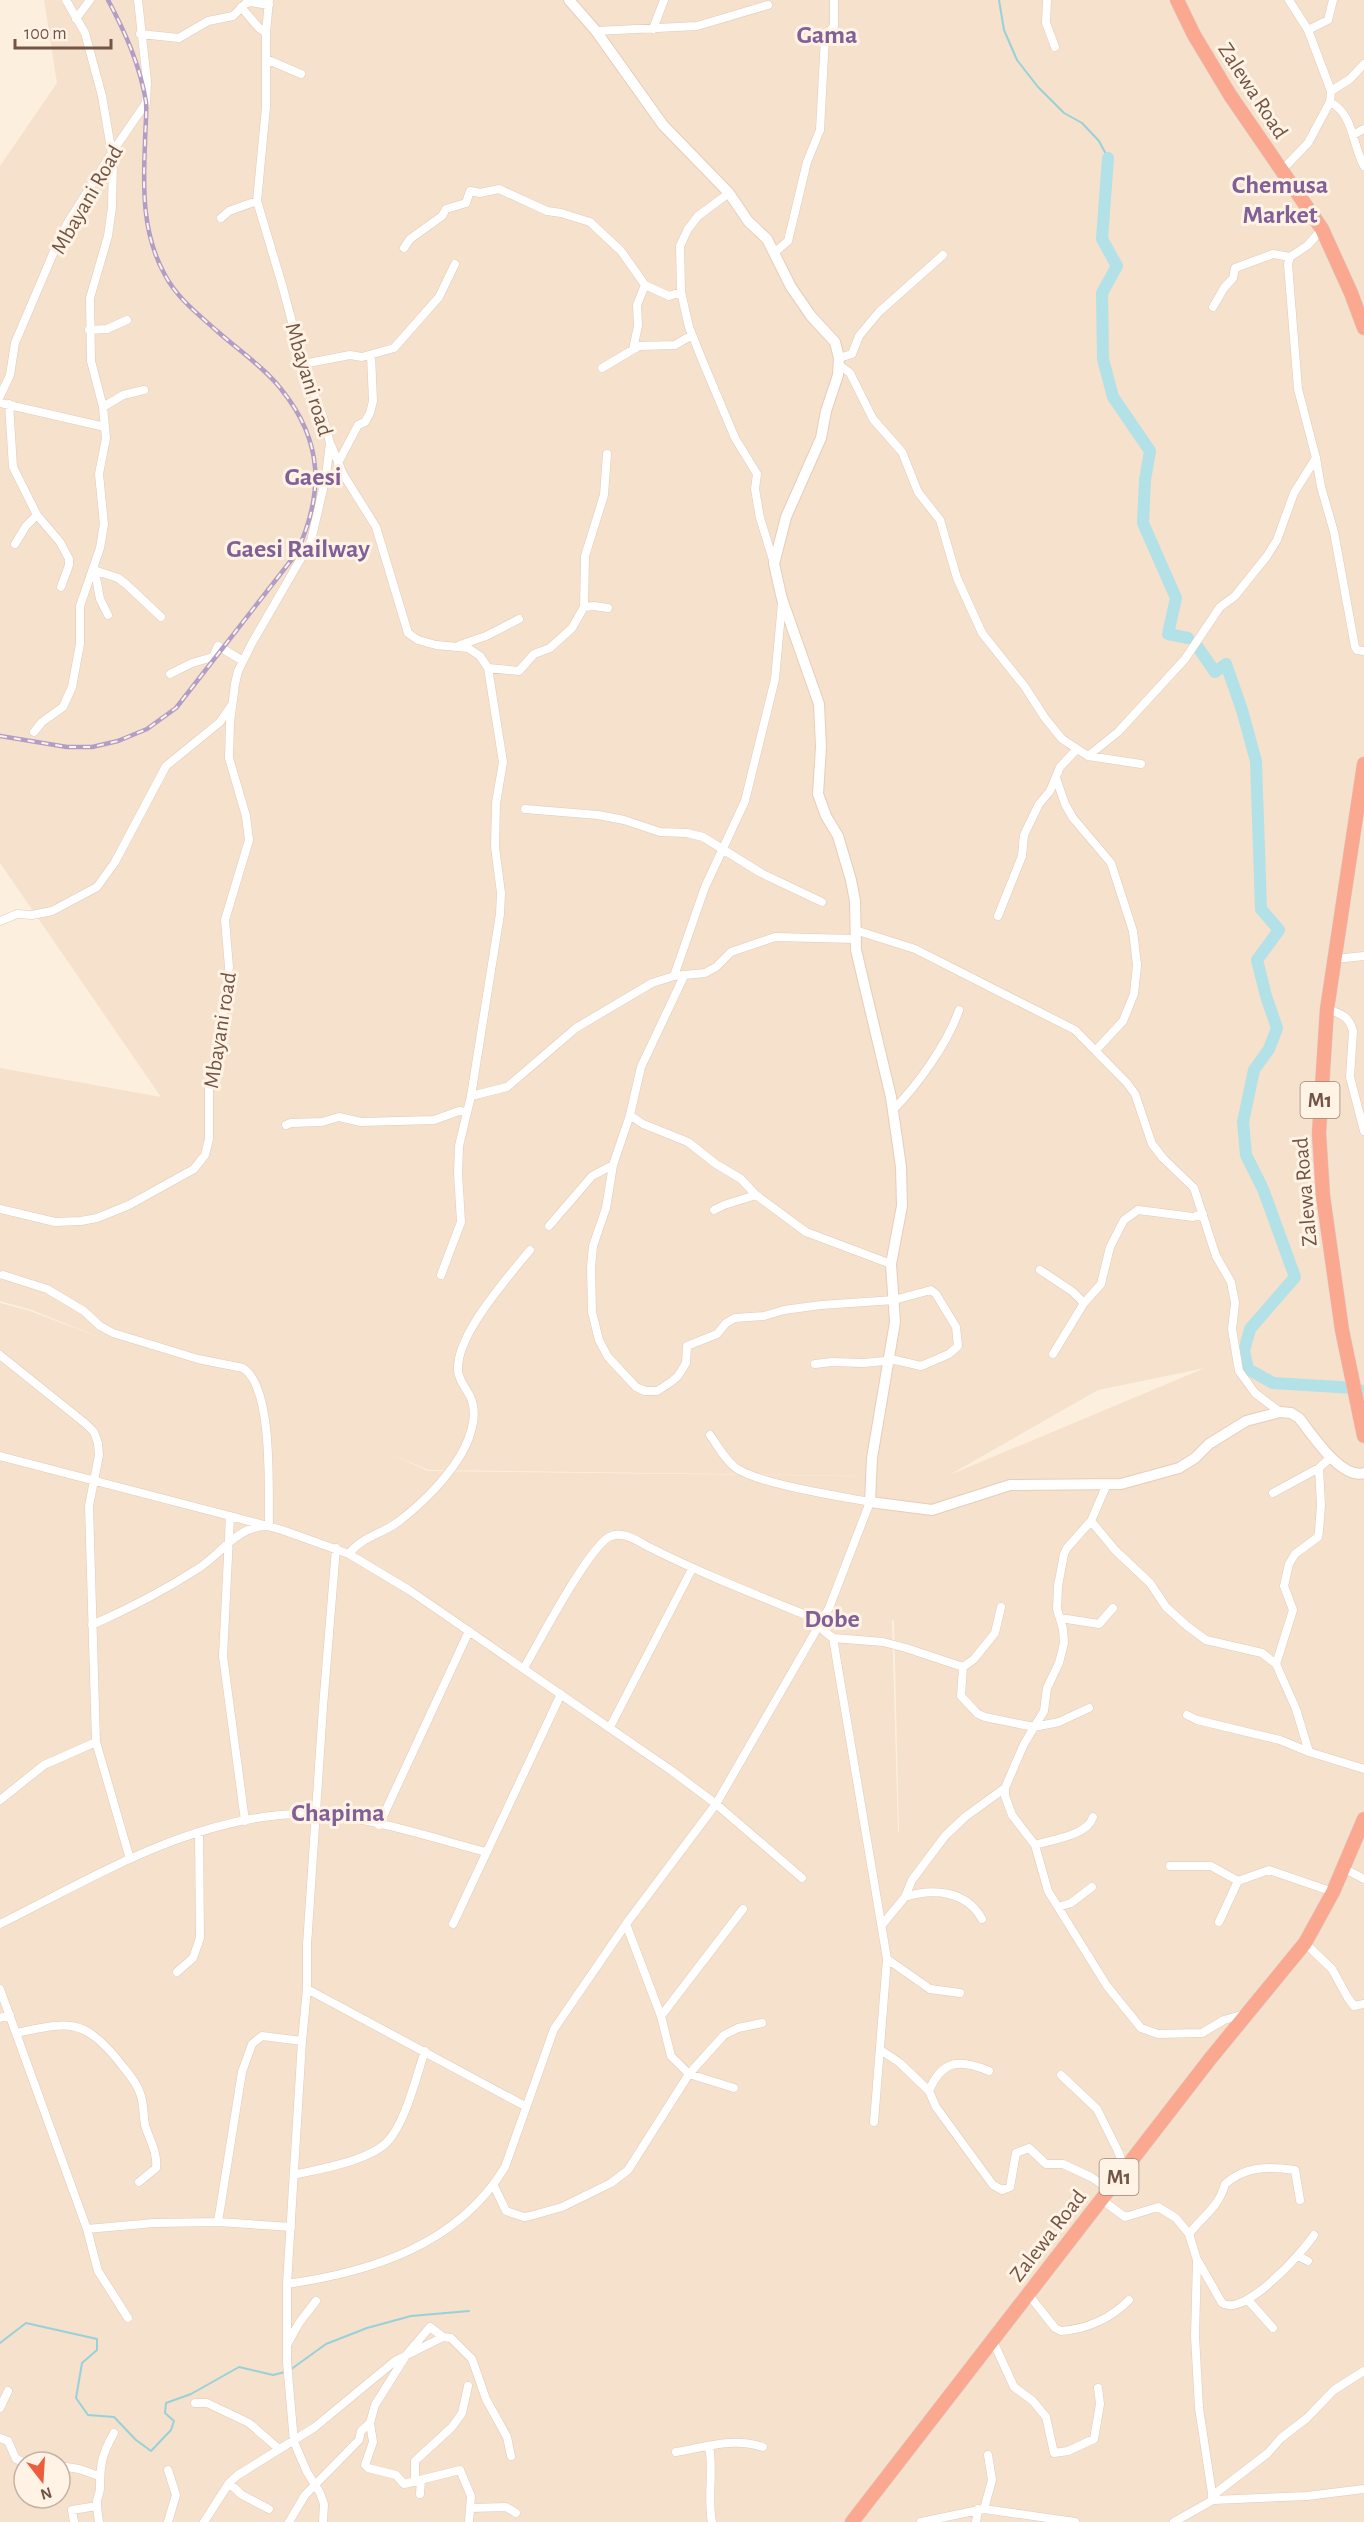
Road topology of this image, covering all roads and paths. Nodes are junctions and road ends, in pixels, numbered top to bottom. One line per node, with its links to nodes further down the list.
1 (66, 0): 14 (street)
2 (90, 0): 14 (street)
3 (138, 0): 19 (street, Mbayani Road)
4 (569, 0): 17 (street)
5 (664, 0): 15 (street)
6 (834, 0): 36 (street)
7 (1047, 0): 20 (street)
8 (1177, 0): 30 (highway, Zalewa Road)
9 (1288, 0): 16 (street)
10 (1333, 0): 16 (street)
11 (269, 3): 13 (street); 18 (street, Mbayani road)
12 (768, 5): 15 (street)
13 (241, 7): 18 (street); 19 (street)
14 (76, 19): 28 (street)
15 (653, 29): 17 (street)
16 (1308, 30): 24 (street)
17 (596, 31): 31 (street)
18 (266, 33): 21 (street, Mbayani road)
19 (140, 34): 28 (street, Mbayani Road)
20 (1055, 47)
21 (266, 59): 23 (street); 32 (street, Mbayani road)
22 (1364, 64): 24 (street)
23 (301, 74)
24 (1331, 91): 25 (street)
25 (1330, 102): 27 (street); 30 (street)
26 (1364, 129): 27 (street)
27 (1353, 135): 29 (street)
28 (113, 151): 45 (street); 53 (street, Mbayani Road)
29 (1364, 166)
30 (1281, 171): 34 (highway, Zalewa Road)
31 (729, 193): 36 (street); 41 (street)
32 (257, 201): 33 (street); 50 (street, Mbayani road)
33 (221, 218)
34 (1322, 229): 38 (street); 44 (highway, Zalewa Road)
35 (404, 248): 40 (street)
36 (775, 252): 49 (street)
37 (943, 255): 49 (street)
38 (1290, 257): 42 (street); 59 (street)
39 (455, 264): 48 (street)
40 (645, 285): 41 (street); 47 (street)
41 (681, 292): 46 (street)
42 (1213, 307)
43 (127, 320): 45 (street)
44 (1364, 328)
45 (89, 330): 55 (street)
46 (692, 335): 47 (street); 63 (street)
47 (633, 349): 51 (street)
48 (371, 355): 50 (street); 60 (street)
49 (839, 362): 63 (street); 79 (street)
50 (303, 364): 57 (street, Mbayani road)
51 (602, 368)
52 (144, 390): 55 (street)
53 (0, 396)
54 (4, 404): 56 (street); 61 (street)
55 (103, 407): 56 (street)
56 (105, 428): 64 (street)
57 (330, 443): 60 (street); 74 (street, Mbayani road)
58 (607, 454): 67 (street)
59 (1316, 458): 73 (street); 80 (street)
60 (338, 464): 72 (street)
61 (37, 515): 62 (street); 65 (street)
62 (15, 544)
63 (774, 564): 66 (street)
64 (94, 568): 69 (street); 70 (street); 78 (street)
65 (61, 587)
66 (782, 599): 86 (street); 90 (street)
67 (584, 607): 68 (street); 75 (street)
68 (608, 608)
69 (108, 615)
70 (161, 617)
71 (519, 620): 72 (street)
72 (456, 646): 75 (street)
73 (1364, 651)
74 (243, 661): 76 (street); 77 (street, Mbayani road)
75 (488, 668): 98 (street)
76 (170, 674)
77 (233, 704): 89 (street); 106 (street, Mbayani road)
78 (34, 732)
79 (1077, 749): 80 (street); 83 (street)
80 (1088, 756): 81 (street)
81 (1141, 764)
82 (1364, 764): 84 (highway, Zalewa Road / M1)
83 (1056, 778): 88 (street); 97 (street)
84 (1362, 795): 92 (highway, Zalewa Road / M1)
85 (525, 809): 86 (street)
86 (724, 848): 87 (street); 93 (street)
87 (822, 902)
88 (998, 916)
89 (0, 921)
90 (855, 935): 94 (street); 97 (street); 99 (street)
91 (1364, 956): 92 (street)
92 (1335, 959): 95 (highway, Zalewa Road / M1)
93 (674, 976): 94 (street); 98 (street)
94 (684, 976): 101 (street)
95 (1327, 1009): 103 (street); 122 (highway, Zalewa Road / M1)
96 (959, 1010): 99 (street)
97 (1096, 1050): 108 (street)
98 (471, 1096): 100 (street)
99 (893, 1110): 111 (street)
100 (467, 1112): 102 (street); 114 (street)
101 (630, 1115): 104 (street); 105 (street)
102 (286, 1125)
103 (1364, 1131)
104 (613, 1165): 109 (street); 115 (street)
105 (756, 1196): 107 (street); 111 (street)
106 (0, 1209)
107 (714, 1210)
108 (1203, 1214): 116 (street); 121 (street)
109 (549, 1226)
110 (530, 1250): 137 (street)
111 (891, 1264): 115 (street)
112 (1040, 1270): 116 (street)
113 (3, 1275): 134 (street)
114 (441, 1275)
115 (894, 1300): 119 (street); 119 (street)
116 (1084, 1303): 117 (street)
117 (1053, 1354)
118 (0, 1356): 128 (street)
119 (890, 1360): 120 (street); 131 (street)
120 (815, 1364)
121 (1280, 1412): 125 (street); 129 (street)
122 (1363, 1429)
123 (710, 1435): 131 (street)
124 (0, 1456): 128 (street)
125 (1331, 1457): 126 (street); 127 (street)
126 (1319, 1468): 130 (street); 146 (street)
127 (1364, 1473)
128 (94, 1480): 132 (street); 143 (street)
129 (1107, 1484): 131 (street); 133 (street)
130 (1273, 1493)
131 (870, 1502): 142 (street)
132 (230, 1515): 134 (street); 135 (street)
133 (1091, 1521): 141 (street); 146 (street)
134 (269, 1526): 135 (street); 136 (street)
135 (229, 1542): 143 (street); 163 (street)
136 (336, 1548): 137 (street); 160 (street)
137 (349, 1554): 144 (street)
138 (692, 1569): 142 (street); 148 (street); 152 (street)
139 (1001, 1607): 147 (street)
140 (1113, 1608): 141 (street)
141 (1060, 1618): 153 (street)
142 (821, 1623): 145 (street); 159 (street)
143 (92, 1625): 154 (street)
144 (469, 1631): 148 (street); 164 (street)
145 (833, 1638): 147 (street); 184 (street)
146 (1276, 1664): 155 (street)
147 (963, 1667): 153 (street)
148 (524, 1668): 149 (street)
149 (561, 1694): 152 (street); 167 (street)
150 (1089, 1708): 153 (street)
151 (1187, 1714): 155 (street)
152 (610, 1727): 159 (street)
153 (1034, 1728): 157 (street)
154 (96, 1742): 158 (street); 168 (street)
155 (1310, 1752): 156 (street)
156 (1364, 1768)
157 (1005, 1788): 166 (street); 176 (street)
158 (0, 1800)
159 (716, 1804): 171 (street); 183 (street)
160 (316, 1814): 163 (street); 164 (street); 189 (street)
161 (1094, 1817): 166 (street)
162 (1364, 1819): 170 (highway, Zalewa Road / M1)
163 (245, 1821): 165 (street)
164 (379, 1825): 167 (street)
165 (199, 1832): 168 (street); 187 (street)
166 (1035, 1845): 177 (street)
167 (486, 1852): 182 (street)
168 (130, 1859): 181 (street)
169 (1170, 1866): 173 (street)
170 (1343, 1868): 172 (street); 175 (highway, Zalewa Road / M1)
171 (802, 1878)
172 (1364, 1879)
173 (1238, 1881): 175 (street); 180 (street)
174 (1092, 1887): 177 (street)
175 (1333, 1892): 185 (highway, Zalewa Road / M1)
176 (905, 1898): 179 (street); 184 (street)
177 (1059, 1907): 192 (street)
178 (743, 1909): 194 (street)
179 (982, 1918)
180 (1219, 1922)
181 (0, 1924)
182 (453, 1924)
183 (626, 1924): 194 (street); 206 (street)
184 (882, 1925): 186 (street)
185 (1305, 1943): 191 (street); 192 (highway, Zalewa Road / M1)
186 (887, 1959): 190 (street); 200 (street)
187 (177, 1972)
188 (0, 1989): 193 (street)
189 (308, 1989): 198 (street); 199 (street)
190 (960, 1993)
191 (1364, 2004)
192 (1247, 2014): 208 (highway, Zalewa Road / M1)
193 (10, 2015): 195 (street); 197 (street)
194 (661, 2016): 202 (street)
195 (0, 2018)
196 (762, 2023): 202 (street)
197 (16, 2033): 210 (street); 216 (street)
198 (302, 2041): 209 (street); 214 (street)
199 (425, 2051): 206 (street); 209 (street)
200 (882, 2051): 205 (street); 207 (street)
201 (989, 2071): 205 (street)
202 (689, 2074): 204 (street); 211 (street)
203 (1061, 2075): 208 (street)
204 (734, 2088)
205 (929, 2091): 212 (street)
206 (525, 2106): 211 (street)
207 (874, 2122)
208 (1125, 2170): 212 (highway, Zalewa Road / M1)
209 (294, 2175): 215 (street)
210 (139, 2182)
211 (494, 2186): 222 (street)
212 (1106, 2195): 217 (street); 223 (highway, Zalewa Road / M1)
213 (1300, 2200): 217 (street)
214 (218, 2222): 215 (street); 216 (street)
215 (291, 2227): 222 (street)
216 (87, 2229): 227 (street)
217 (1189, 2234): 220 (street)
218 (1314, 2235): 219 (street)
219 (1298, 2256): 221 (street); 224 (street)
220 (1197, 2260): 224 (street); 258 (street)
221 (1308, 2261)
222 (287, 2284): 231 (street)
223 (1028, 2294): 226 (street); 230 (highway, Zalewa Road / M1)
224 (1248, 2300): 228 (street)
225 (316, 2301): 231 (street)
226 (1129, 2301)
227 (128, 2318)
228 (1272, 2328)
229 (443, 2337): 232 (street); 232 (street); 249 (street)
230 (992, 2339): 235 (street); 272 (highway, Zalewa Road / M1)
231 (287, 2344): 242 (street)
232 (407, 2354): 239 (street); 242 (street)
233 (1364, 2371): 258 (street)
234 (468, 2386): 253 (street)
235 (1098, 2388)
236 (8, 2391): 238 (street)
237 (195, 2403): 246 (street)
238 (0, 2408)
239 (370, 2423): 253 (street); 255 (street)
240 (114, 2433): 252 (street)
241 (0, 2438): 245 (street)
242 (294, 2442): 246 (street); 255 (street)
243 (709, 2446): 244 (street); 247 (street); 271 (street)
244 (763, 2447)
245 (12, 2450)
246 (279, 2450): 254 (street)
247 (676, 2452)
248 (988, 2455): 262 (street)
249 (511, 2456)
250 (72, 2468): 252 (street)
251 (168, 2470): 266 (street)
252 (99, 2476): 259 (street)
253 (418, 2481): 257 (street); 260 (street)
254 (229, 2483): 261 (street); 267 (street)
255 (316, 2484): 268 (street); 269 (street)
256 (1364, 2489): 258 (street)
257 (420, 2494)
258 (1213, 2498): 276 (street)
259 (97, 2506): 264 (street); 265 (street)
260 (471, 2508): 263 (street); 270 (street)
261 (269, 2509)
262 (981, 2509): 273 (street); 274 (street); 275 (street)
263 (516, 2513)
264 (74, 2522)
265 (99, 2522)
266 (168, 2522)
267 (204, 2522)
268 (290, 2522)
269 (323, 2522)
270 (470, 2522)
271 (711, 2522)
272 (852, 2522)
273 (921, 2522)
274 (976, 2522)
275 (1075, 2522)
276 (1174, 2522)

